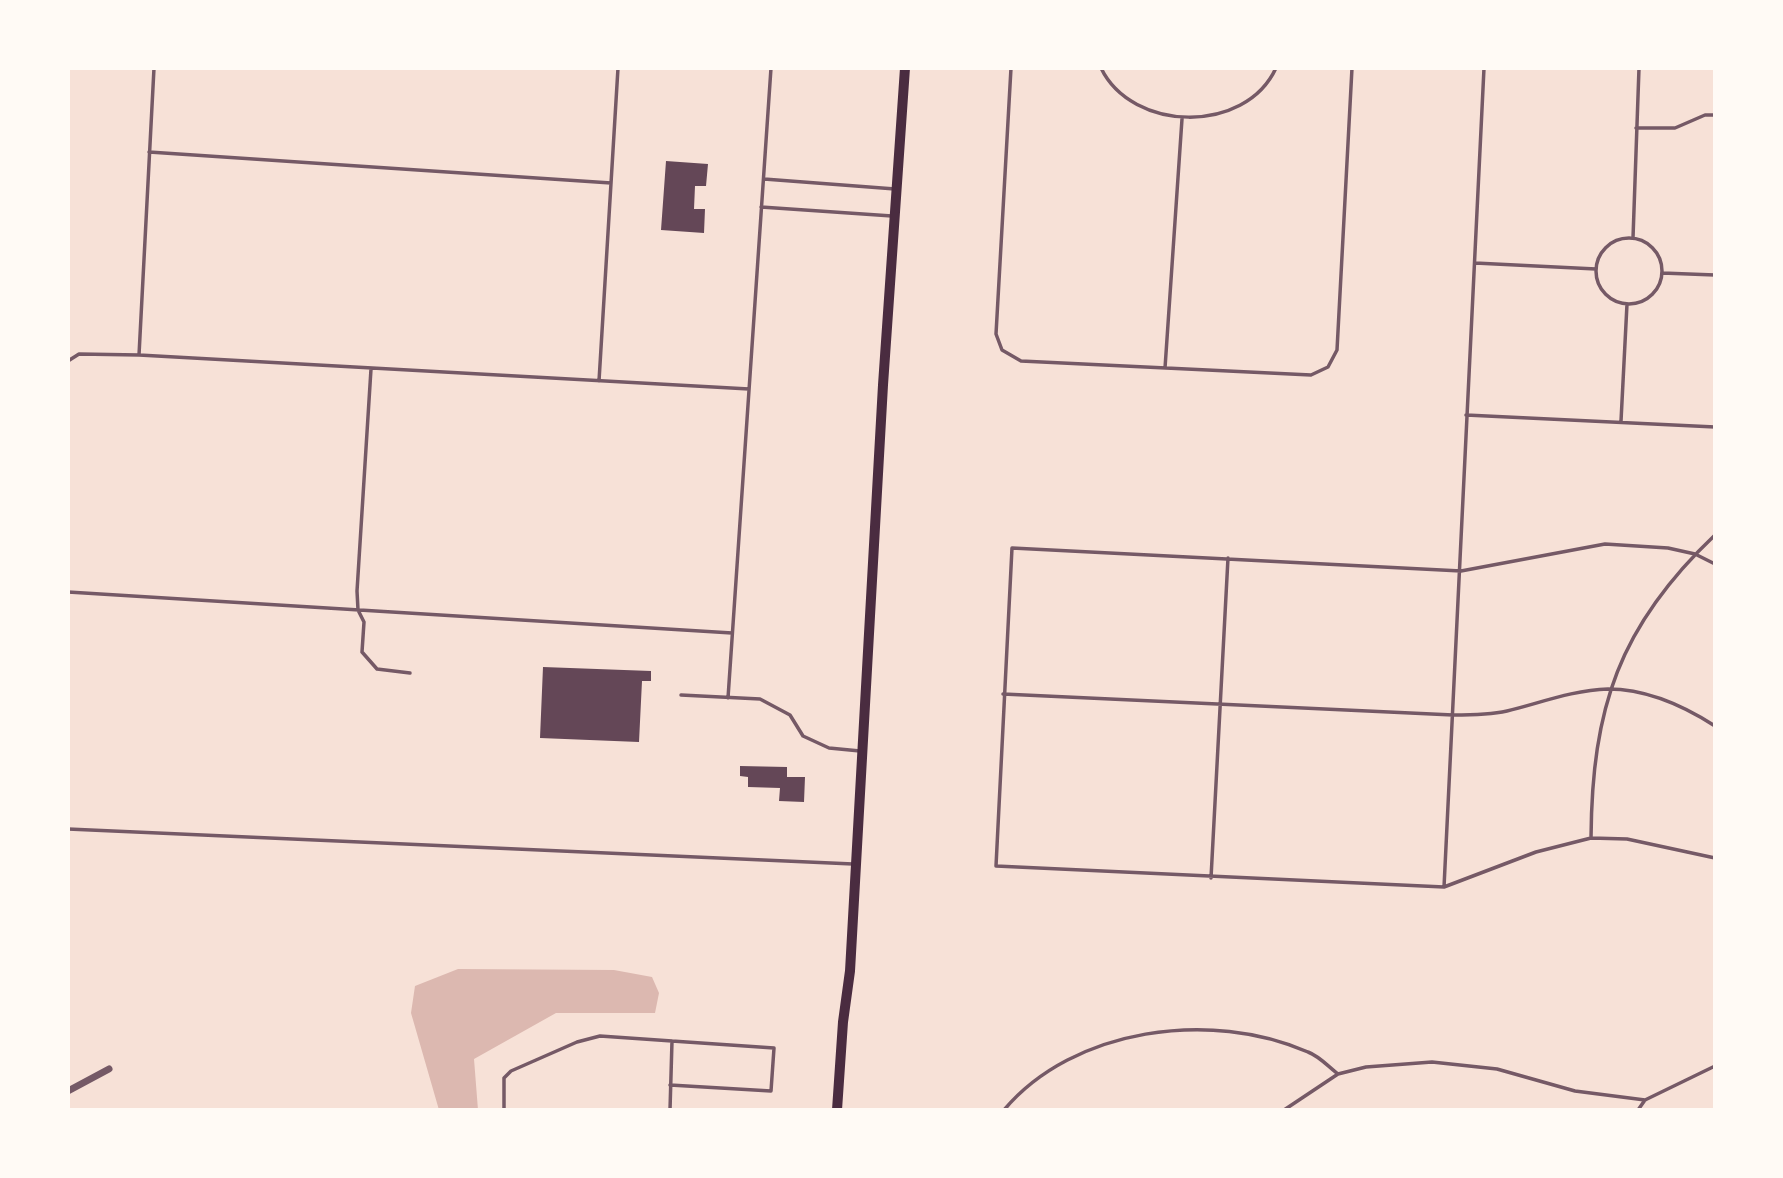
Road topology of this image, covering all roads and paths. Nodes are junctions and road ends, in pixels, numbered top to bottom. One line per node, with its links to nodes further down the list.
1 (153, 68): 14 (lane)
2 (618, 68): 16 (lane)
3 (771, 68): 15 (lane)
4 (905, 68): 17 (main road)
5 (1012, 68): 29 (lane)
6 (1101, 68): 12 (lane)
7 (1276, 68): 12 (lane)
8 (1352, 68): 29 (lane)
9 (1484, 68): 21 (lane)
10 (1639, 68): 13 (lane)
11 (1715, 115): 13 (lane)
12 (1182, 119): 29 (lane)
13 (1636, 128): 20 (lane)
14 (149, 152): 16 (lane); 26 (lane)
15 (763, 178): 17 (lane); 18 (lane)
16 (611, 183): 30 (lane)
17 (898, 190): 19 (main road)
18 (761, 207): 19 (lane); 31 (lane)
19 (896, 216): 51 (main road)
20 (1633, 237): 22 (lane); 23 (lane)
21 (1474, 263): 22 (lane); 32 (lane)
22 (1595, 269): 25 (lane)
23 (1662, 273): 24 (lane); 25 (lane)
24 (1715, 275)
25 (1627, 304): 33 (lane)
26 (138, 355): 27 (lane); 28 (lane)
27 (68, 361)
28 (371, 368): 30 (lane); 41 (lane)
29 (1165, 368)
30 (599, 381): 31 (lane)
31 (749, 389): 42 (lane)
32 (1466, 415): 33 (lane); 39 (lane)
33 (1621, 421): 34 (lane)
34 (1715, 427)
35 (1715, 535): 36 (lane)
36 (1695, 554): 38 (lane); 39 (lane); 44 (lane)
37 (1228, 558): 39 (lane); 45 (lane); 48 (lane)
38 (1715, 564)
39 (1461, 571): 49 (lane)
40 (68, 592): 41 (lane)
41 (358, 610): 42 (lane); 43 (lane)
42 (732, 633): 47 (lane)
43 (410, 673)
44 (1609, 689): 49 (lane); 50 (lane); 53 (lane)
45 (1003, 694): 48 (lane); 56 (lane)
46 (681, 695): 47 (lane)
47 (727, 698): 51 (lane)
48 (1219, 703): 49 (lane); 56 (lane)
49 (1452, 715): 57 (lane)
50 (1715, 726)
51 (862, 752): 55 (main road)
52 (68, 829): 55 (lane)
53 (1591, 838): 54 (lane); 57 (lane)
54 (1715, 858)
55 (855, 864): 67 (main road)
56 (1211, 877): 57 (lane)
57 (1444, 887)
58 (672, 1041): 62 (lane); 62 (lane); 65 (lane)
59 (1715, 1066): 64 (lane)
60 (110, 1069): 63 (street)
61 (1338, 1074): 64 (lane); 68 (lane); 69 (lane)
62 (670, 1085): 66 (lane)
63 (68, 1091)
64 (1646, 1100): 70 (lane)
65 (504, 1110)
66 (670, 1110)
67 (837, 1110)
68 (1004, 1110)
69 (1284, 1110)
70 (1639, 1110)

